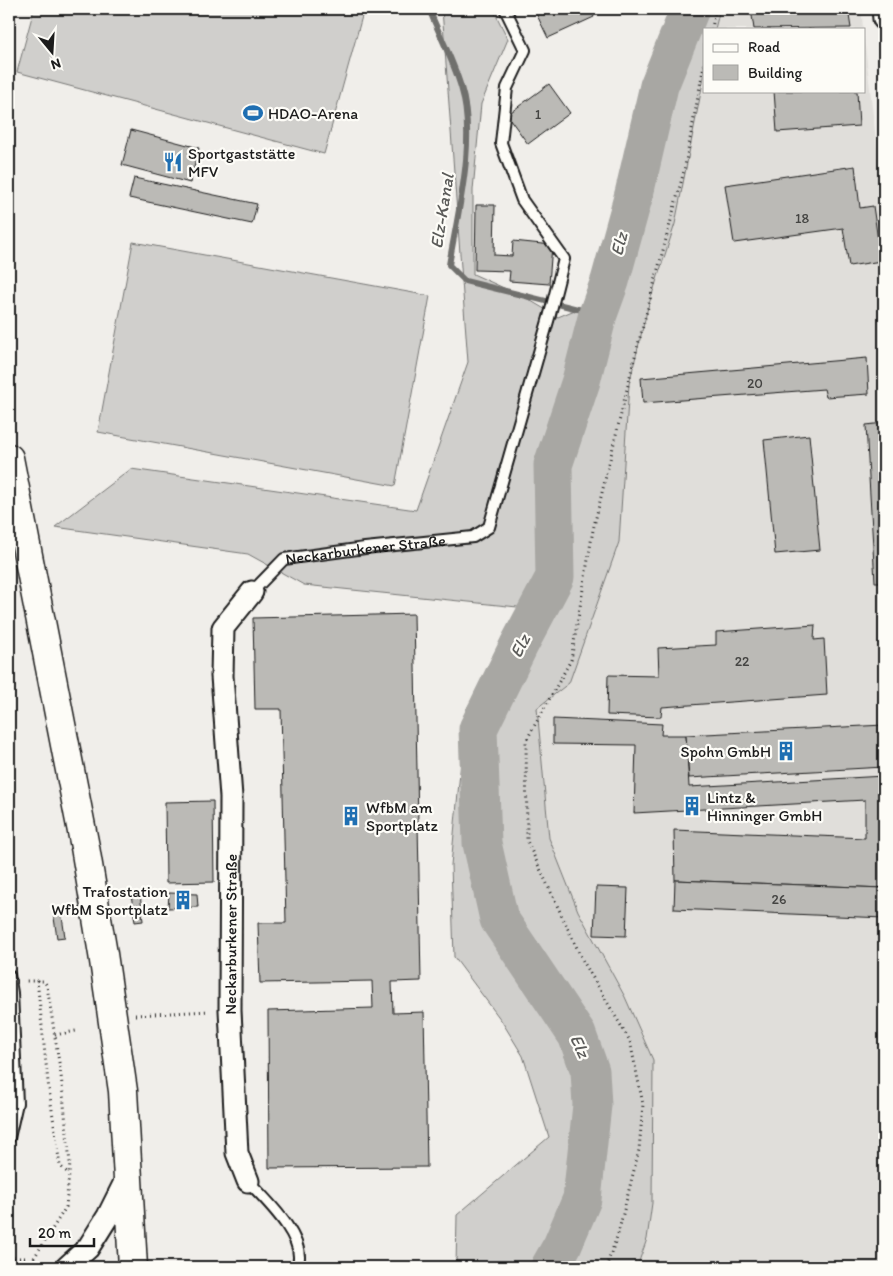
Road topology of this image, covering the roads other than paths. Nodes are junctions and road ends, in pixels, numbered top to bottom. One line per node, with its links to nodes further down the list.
1 (505, 9): 5 (lane, Neckarburkener Straße)
2 (883, 9): 3 (street)
3 (884, 18)
4 (9, 458): 8 (main road)
5 (252, 592): 9 (street, Neckarburkener Straße)
6 (9, 975): 7 (lane)
7 (9, 1138)
8 (129, 1174): 10 (street); 11 (main road)
9 (248, 1181): 12 (lane, Neckarburkener Straße)
10 (67, 1267)
11 (133, 1267)
12 (297, 1267)

